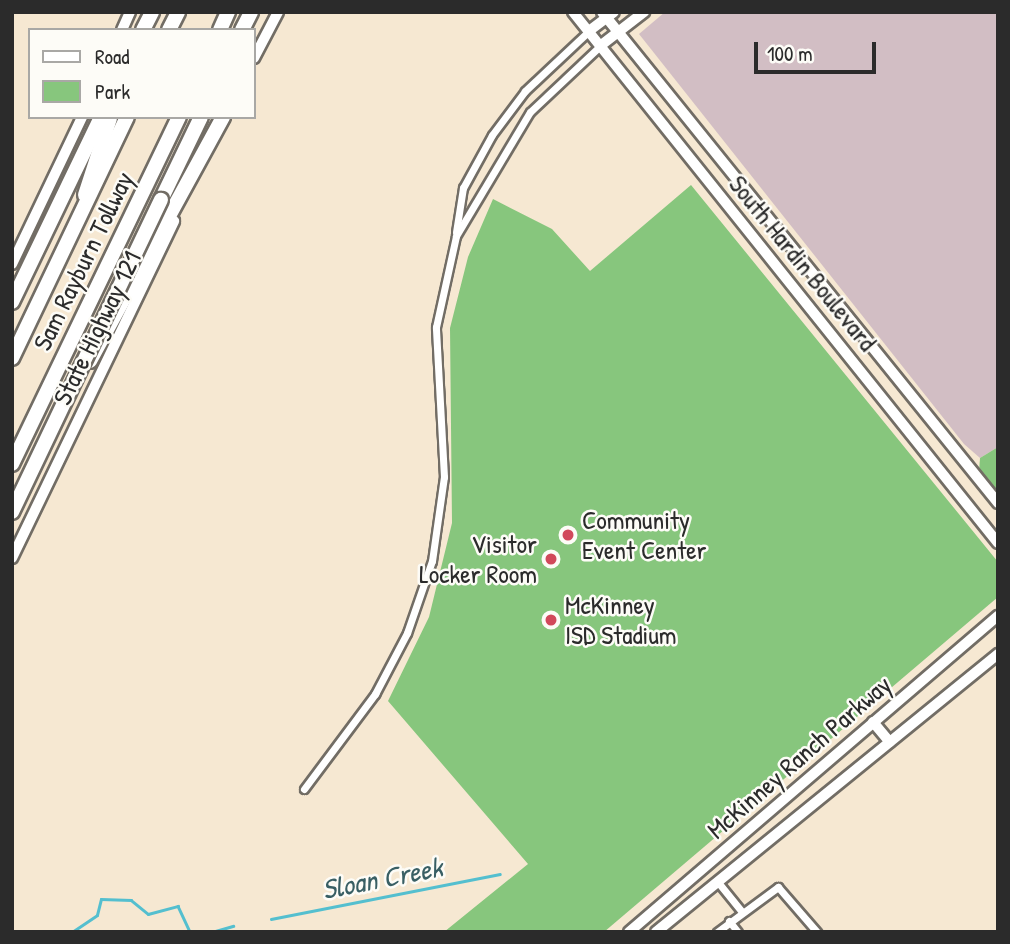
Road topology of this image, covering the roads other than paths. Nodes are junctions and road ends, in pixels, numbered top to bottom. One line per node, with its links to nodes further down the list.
1 (130, 12): 9 (main road)
2 (178, 12): 10 (highway)
3 (228, 12): 11 (highway)
4 (251, 12): 12 (highway)
5 (278, 12): 16 (main road)
6 (573, 12): 13 (main road, South Hardin Boulevard)
7 (644, 12): 14 (street)
8 (607, 14): 13 (street); 14 (main road, South Hardin Boulevard)
9 (123, 28)
10 (170, 28)
11 (221, 28)
12 (243, 28)
13 (589, 32): 15 (main road, South Hardin Boulevard); 26 (street)
14 (618, 32): 15 (street); 30 (main road, South Hardin Boulevard)
15 (600, 46): 26 (street); 31 (main road, South Hardin Boulevard)
16 (256, 54)
17 (81, 119): 27 (main road)
18 (100, 119): 28 (highway)
19 (110, 119): 25 (highway)
20 (126, 119): 25 (highway, Sam Rayburn Tollway)
21 (178, 119): 33 (highway, Sam Rayburn Tollway)
22 (200, 119): 36 (highway, bridge)
23 (222, 119): 34 (highway)
24 (222, 119): 38 (main road, State Highway 121)
25 (82, 214): 29 (highway, Sam Rayburn Tollway)
26 (456, 236): 43 (street)
27 (12, 264)
28 (12, 302)
29 (12, 358)
30 (908, 396): 31 (main road); 32 (main road); 35 (main road, South Hardin Boulevard)
31 (887, 404): 32 (main road, South Hardin Boulevard)
32 (895, 415): 37 (main road, South Hardin Boulevard)
33 (12, 464)
34 (12, 499)
35 (998, 503)
36 (12, 512)
37 (998, 543)
38 (12, 558)
39 (998, 616): 41 (main road, McKinney Ranch Parkway)
40 (998, 654): 42 (main road, McKinney Ranch Parkway)
41 (873, 722): 42 (main road); 44 (main road, McKinney Ranch Parkway)
42 (890, 742): 45 (main road, McKinney Ranch Parkway)
43 (304, 789)
44 (706, 868): 45 (main road); 48 (main road, McKinney Ranch Parkway)
45 (717, 881): 46 (street); 49 (main road, McKinney Ranch Parkway)
46 (741, 911): 47 (street); 52 (street)
47 (729, 921): 50 (street); 51 (street)
48 (629, 932)
49 (656, 932)
50 (717, 932)
51 (738, 932)
52 (817, 932)

